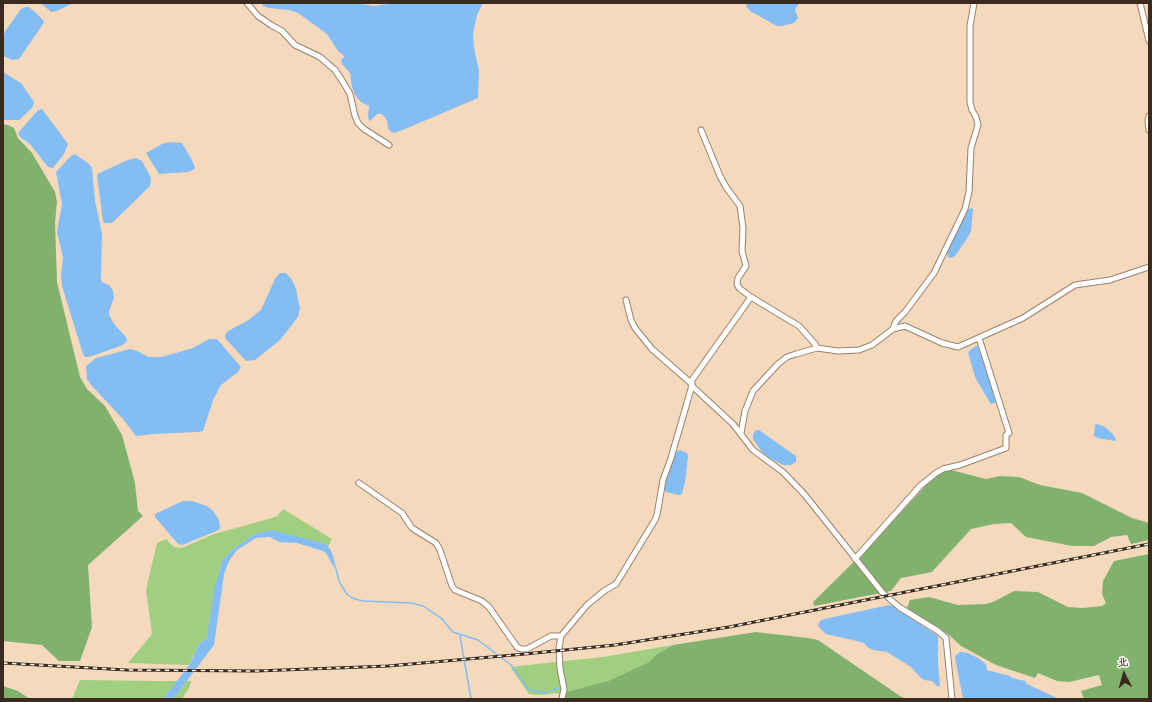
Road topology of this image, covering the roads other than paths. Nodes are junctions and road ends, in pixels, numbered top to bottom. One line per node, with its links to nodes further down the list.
1 (247, 3): 8 (street)
2 (974, 3): 12 (street)
3 (1140, 3): 4 (street)
4 (1149, 42)
5 (1149, 116): 7 (street)
6 (700, 130): 10 (street)
7 (1149, 130)
8 (389, 145)
9 (1149, 267): 13 (street)
10 (751, 297): 14 (street); 15 (street)
11 (626, 300): 15 (street)
12 (893, 329): 13 (street); 14 (street)
13 (979, 338): 18 (street)
14 (817, 348): 16 (street)
15 (692, 385): 16 (street); 19 (street)
16 (741, 433): 18 (street)
17 (359, 482): 19 (street)
18 (855, 559): 21 (street)
19 (562, 636): 20 (street)
20 (562, 699)
21 (952, 699)

